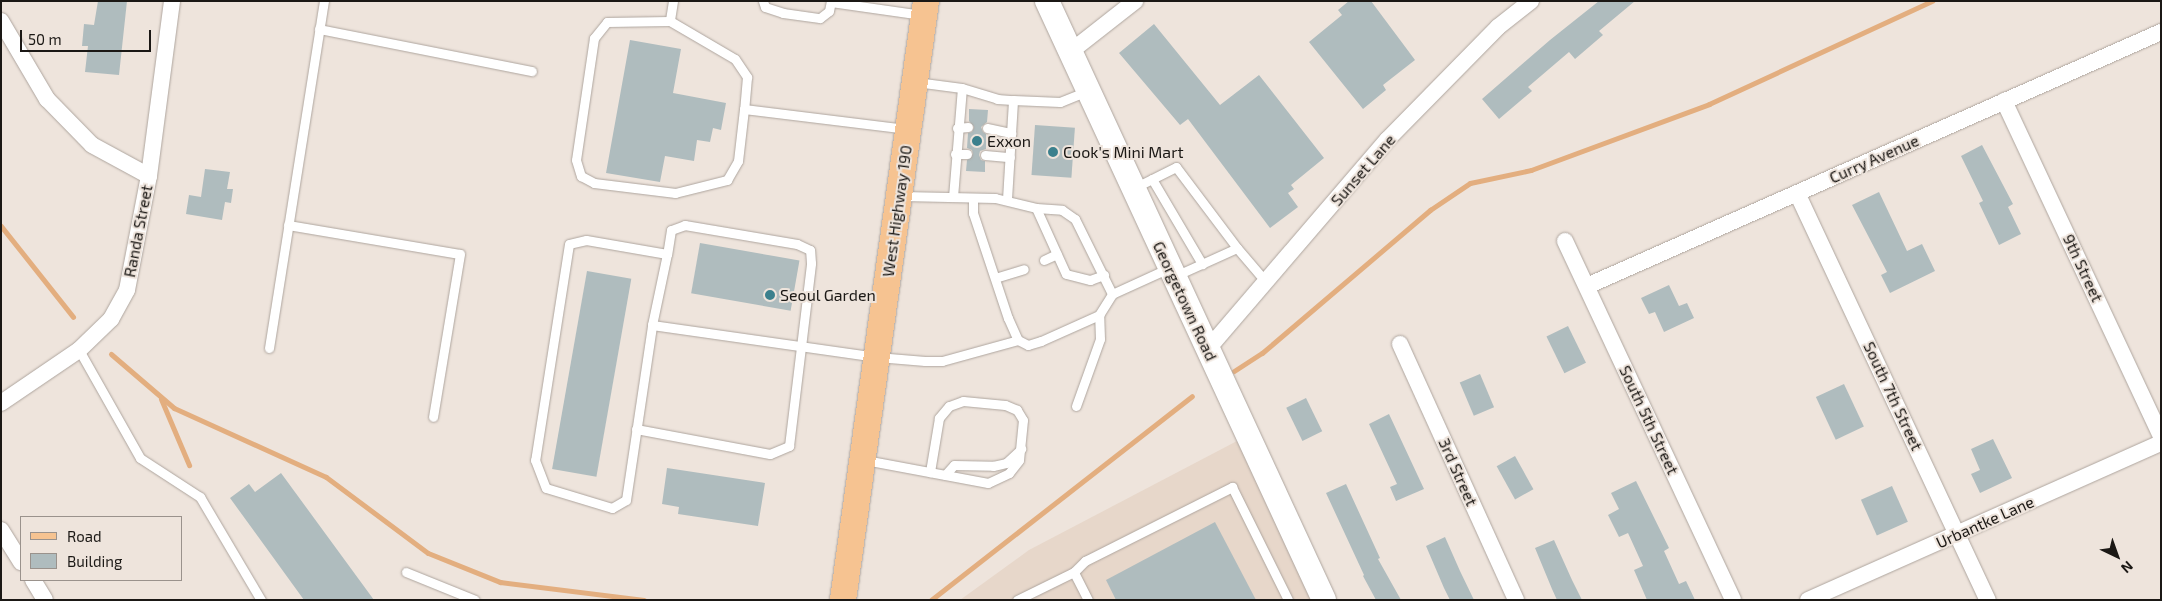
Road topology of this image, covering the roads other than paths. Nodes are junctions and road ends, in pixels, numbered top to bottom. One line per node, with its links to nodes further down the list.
1 (172, 1): 31 (street, Randa Street)
2 (324, 1): 12 (lane)
3 (673, 1): 10 (lane)
4 (763, 1): 8 (lane)
5 (1047, 1): 14 (street, Georgetown Road)
6 (1135, 1): 14 (street)
7 (1531, 1): 50 (street, Sunset Lane)
8 (831, 2): 9 (lane)
9 (925, 8): 16 (main road, West Highway 190)
10 (670, 21): 21 (lane); 21 (lane)
11 (1, 22): 31 (street)
12 (319, 29): 15 (lane); 39 (lane)
13 (2161, 32): 20 (street, Curry Avenue)
14 (1070, 52): 18 (street, Georgetown Road)
15 (532, 71)
16 (916, 82): 17 (lane); 25 (main road, West Highway 190)
17 (962, 88): 19 (lane); 23 (lane)
18 (1088, 91): 19 (lane); 32 (street, Georgetown Road)
19 (1014, 100): 26 (lane)
20 (2004, 102): 33 (street, Curry Avenue); 66 (street, 9th Street)
21 (744, 109): 25 (lane)
22 (968, 126): 23 (lane)
23 (957, 128): 27 (lane)
24 (987, 128): 26 (lane)
25 (908, 130): 34 (main road, West Highway 190)
26 (1011, 133): 30 (lane)
27 (955, 154): 28 (lane); 35 (lane)
28 (967, 154)
29 (985, 155): 30 (lane)
30 (1010, 157): 37 (lane)
31 (149, 176): 59 (street, Randa Street)
32 (1143, 184): 41 (lane); 45 (lane); 47 (street, Georgetown Road)
33 (1797, 193): 51 (street, Curry Avenue); 73 (street, South 7th Street)
34 (899, 196): 35 (lane); 61 (main road, West Highway 190)
35 (953, 197): 36 (lane)
36 (973, 198): 37 (lane); 49 (lane)
37 (1007, 199): 38 (lane)
38 (1036, 208): 43 (lane); 48 (lane)
39 (288, 225): 58 (lane); 64 (lane)
40 (1565, 241): 51 (street, South 5th Street)
41 (1237, 248): 45 (lane); 50 (lane)
42 (667, 254): 54 (lane); 57 (lane); 65 (lane)
43 (1057, 254): 44 (lane); 48 (lane)
44 (1044, 260)
45 (1202, 264): 47 (lane)
46 (1024, 269): 49 (lane)
47 (1171, 272): 52 (lane); 60 (street, Georgetown Road)
48 (1104, 275): 52 (lane)
49 (995, 278): 55 (lane)
50 (1266, 282): 60 (street, Sunset Lane)
51 (1587, 286): 87 (street, South 5th Street)
52 (1112, 294): 53 (lane)
53 (1099, 315): 55 (lane); 63 (lane)
54 (652, 325): 57 (lane); 65 (lane)
55 (1018, 340): 61 (lane)
56 (1400, 344): 86 (street, 3rd Street)
57 (801, 347): 61 (lane); 65 (lane)
58 (269, 348)
59 (79, 350): 62 (street, Randa Street); 79 (lane)
60 (1207, 350): 85 (street, Georgetown Road)
61 (876, 357): 69 (main road, West Highway 190)
62 (1, 403)
63 (1076, 406)
64 (433, 417)
65 (636, 429)
66 (2161, 436)
67 (2161, 443): 73 (street, Urbantke Lane)
68 (1020, 449): 70 (lane); 71 (lane); 71 (lane)
69 (862, 460): 70 (lane); 81 (main road, West Highway 190)
70 (930, 472): 71 (lane)
71 (944, 475)
72 (1, 530): 74 (street)
73 (1958, 534): 88 (street, Urbantke Lane); 89 (street, South 7th Street)
74 (20, 560)
75 (406, 572): 80 (lane)
76 (1074, 572): 82 (lane); 83 (lane); 84 (lane)
77 (33, 581): 78 (street)
78 (45, 600)
79 (261, 600)
80 (475, 600)
81 (843, 600)
82 (1017, 600)
83 (1088, 600)
84 (1288, 600)
85 (1324, 600)
86 (1516, 600)
87 (1733, 600)
88 (1808, 600)
89 (1988, 600)

